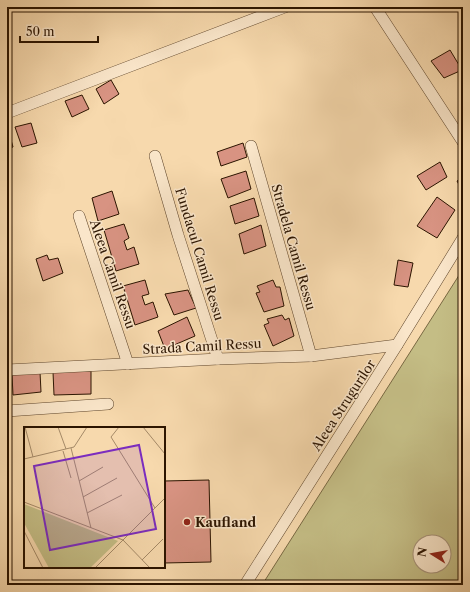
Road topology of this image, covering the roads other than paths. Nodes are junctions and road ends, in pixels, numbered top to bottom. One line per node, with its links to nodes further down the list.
1 (285, 7): 3 (street)
2 (375, 7): 4 (street)
3 (7, 114)
4 (463, 142)
5 (250, 146): 10 (street, Stradela Camil Ressu)
6 (155, 156): 11 (street, Fundacul Camil Ressu)
7 (79, 216): 12 (street, Aleea Camil Ressu)
8 (463, 238): 9 (street, Aleea Strugurilor)
9 (397, 345): 10 (street, Strada Camil Ressu); 16 (street, Aleea Strugurilor)
10 (311, 356): 11 (street, Strada Camil Ressu)
11 (218, 359): 12 (street, Strada Camil Ressu)
12 (128, 364): 13 (street, Strada Camil Ressu)
13 (7, 370)
14 (108, 404): 15 (street)
15 (7, 411)
16 (245, 585)

